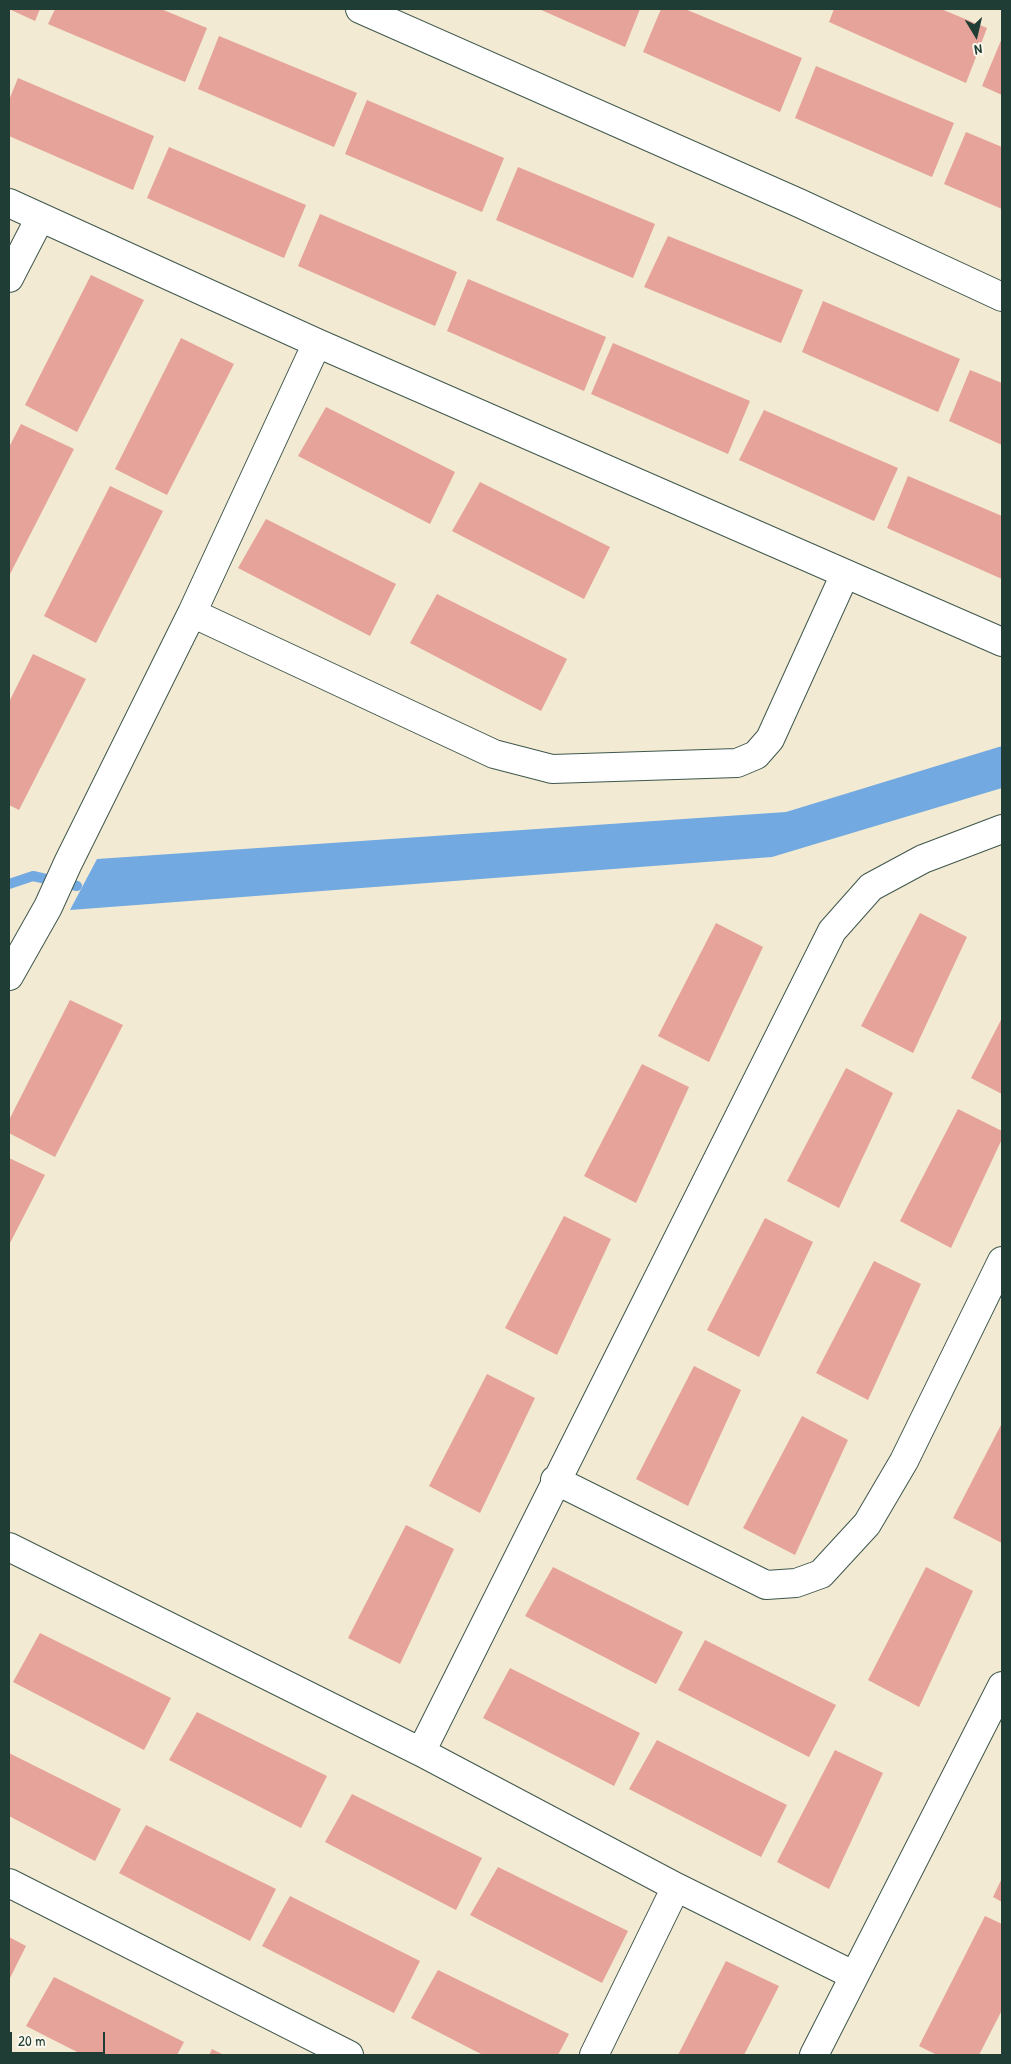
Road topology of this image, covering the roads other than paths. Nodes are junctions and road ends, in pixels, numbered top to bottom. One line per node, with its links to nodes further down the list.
1 (360, 9): 5 (street)
2 (9, 203): 3 (street)
3 (40, 218): 4 (street); 6 (street)
4 (9, 278)
5 (1002, 298)
6 (317, 344): 7 (street); 8 (street)
7 (845, 574): 8 (street); 9 (street)
8 (192, 613): 11 (street)
9 (1002, 642)
10 (1002, 829): 13 (street)
11 (9, 976)
12 (1002, 1261): 13 (street)
13 (555, 1480): 16 (street)
14 (9, 1547): 16 (street)
15 (1000, 1697): 19 (street)
16 (421, 1752): 18 (street)
17 (9, 1883): 20 (street)
18 (676, 1887): 19 (street); 21 (street)
19 (854, 1976): 22 (street)
20 (349, 2055)
21 (594, 2055)
22 (814, 2055)

